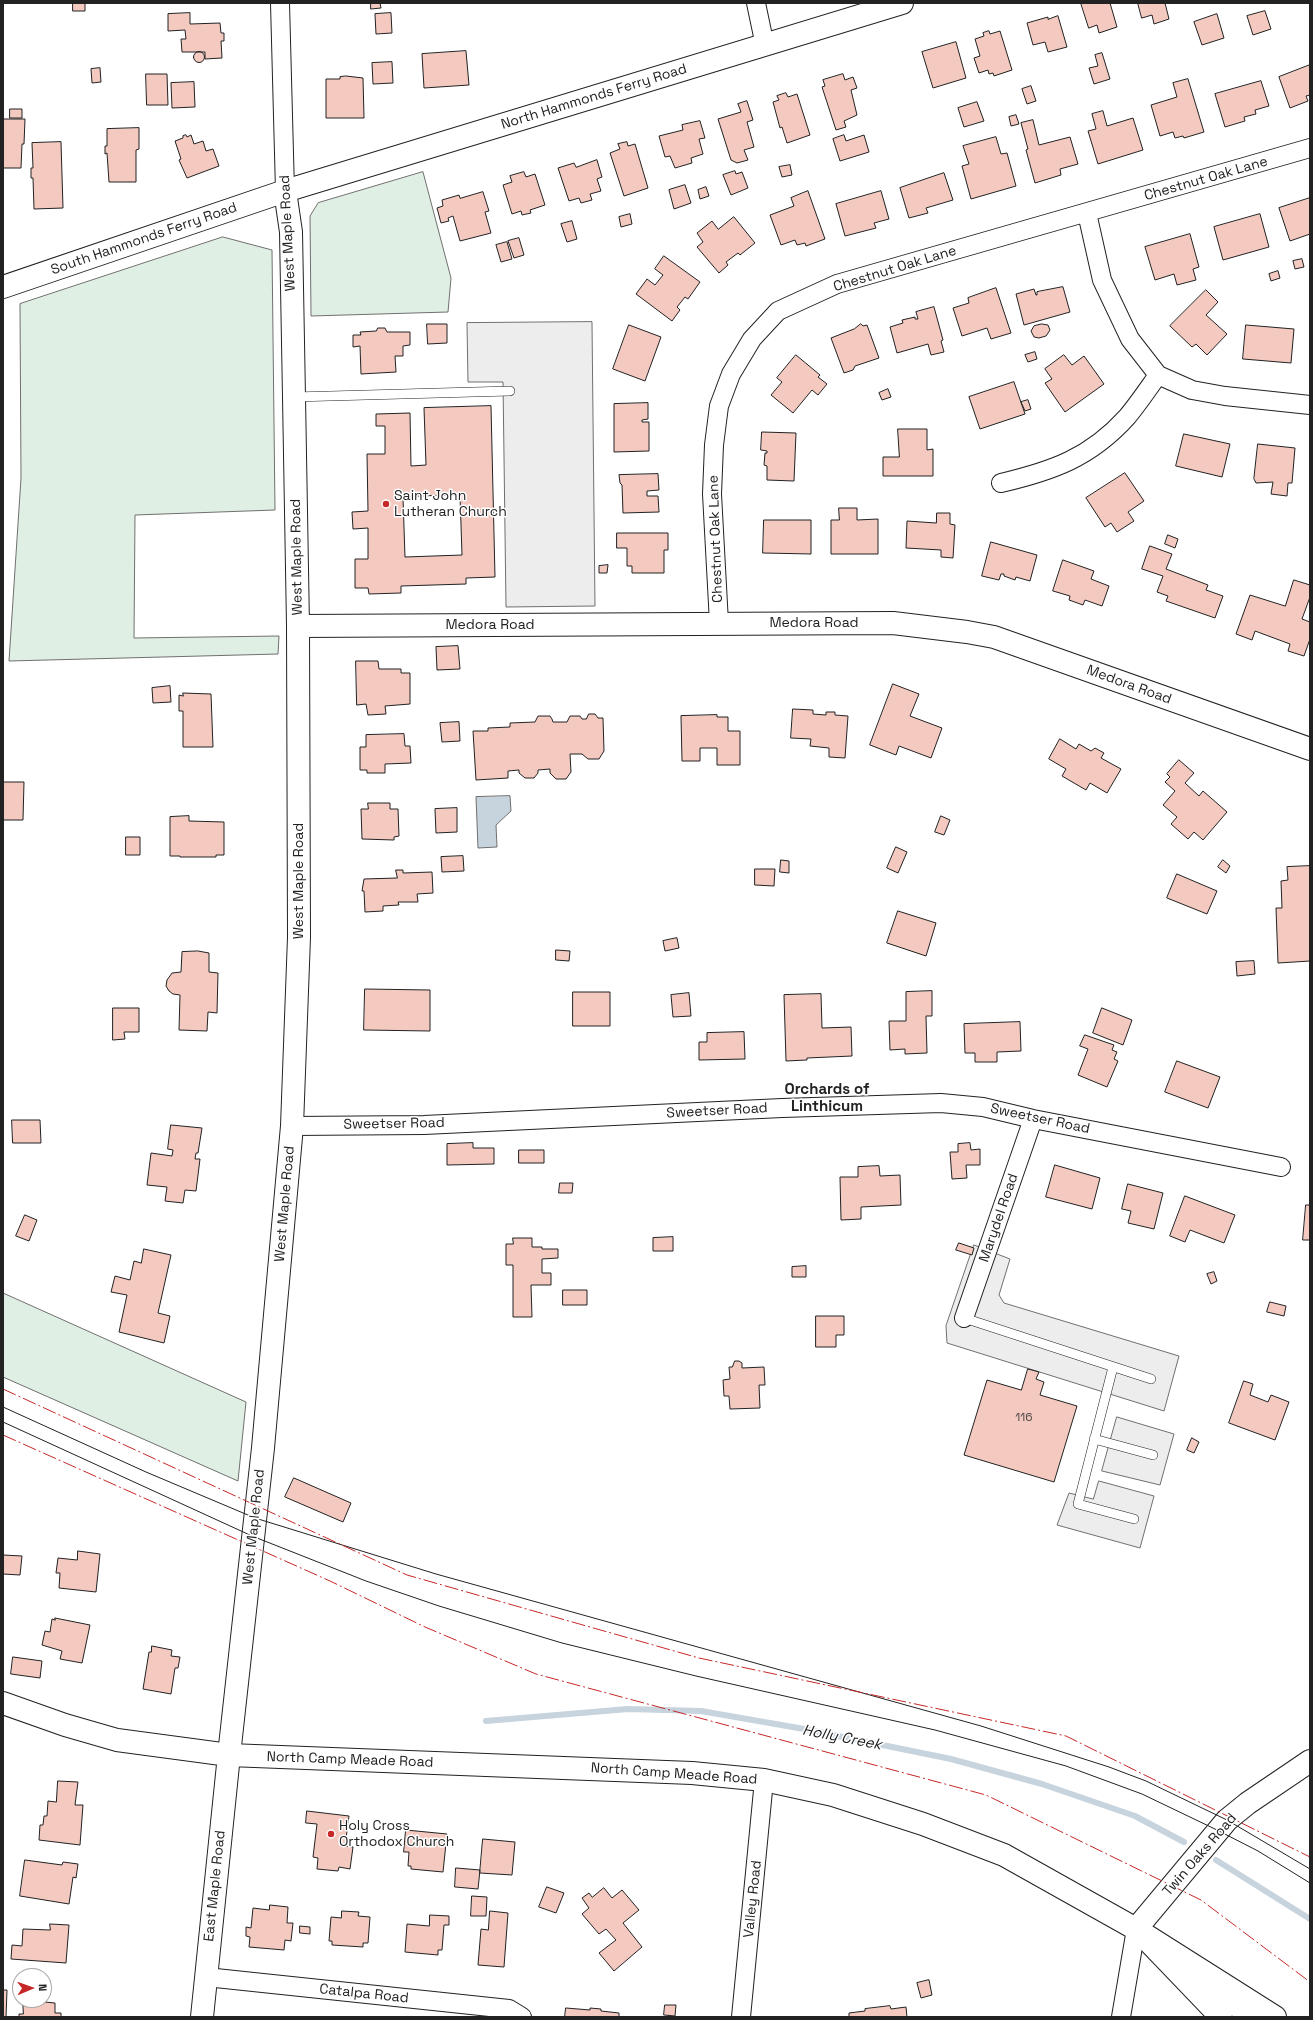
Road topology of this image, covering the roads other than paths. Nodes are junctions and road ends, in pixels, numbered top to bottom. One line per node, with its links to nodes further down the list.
1 (280, 3): 6 (street, West Maple Road)
2 (756, 3): 4 (street)
3 (902, 3): 4 (main road, North Hammonds Ferry Road)
4 (764, 46): 6 (main road, North Hammonds Ferry Road)
5 (1310, 148): 7 (street, Chestnut Oak Lane)
6 (285, 191): 8 (main road, South Hammonds Ferry Road); 11 (main road, West Maple Road)
7 (1088, 213): 9 (street); 14 (street, Chestnut Oak Lane)
8 (3, 287)
9 (1158, 375): 12 (street); 13 (street)
10 (510, 391): 11 (lane)
11 (294, 397): 15 (main road, West Maple Road)
12 (1310, 405)
13 (1001, 483)
14 (720, 623): 15 (main road, Medora Road); 16 (main road, Medora Road)
15 (298, 626): 18 (main road, West Maple Road)
16 (1310, 749)
17 (1033, 1119): 18 (street, Sweetser Road); 19 (street, Sweetser Road); 20 (street, Marydel Road)
18 (292, 1126): 27 (main road, West Maple Road)
19 (1281, 1167)
20 (964, 1318): 21 (lane)
21 (1113, 1367): 22 (lane); 23 (lane)
22 (1151, 1379)
23 (1094, 1439): 24 (lane); 25 (lane)
24 (1153, 1455)
25 (1134, 1519)
26 (3, 1704): 27 (main road, North Camp Meade Road)
27 (229, 1756): 29 (main road, North Camp Meade Road); 31 (main road, East Maple Road)
28 (1310, 1761): 30 (main road, Twin Oaks Road)
29 (764, 1780): 30 (main road, North Camp Meade Road); 34 (street, Valley Road)
30 (1136, 1929): 35 (street); 36 (main road, North Camp Meade Road); 37 (main road, North Camp Meade Road); 38 (main road)
31 (206, 1977): 32 (street, Catalpa Road); 33 (main road, East Maple Road)
32 (522, 2016)
33 (202, 2017)
34 (741, 2017)
35 (1121, 2017)
36 (1221, 2017)
37 (1252, 2017)
38 (1275, 2017)

